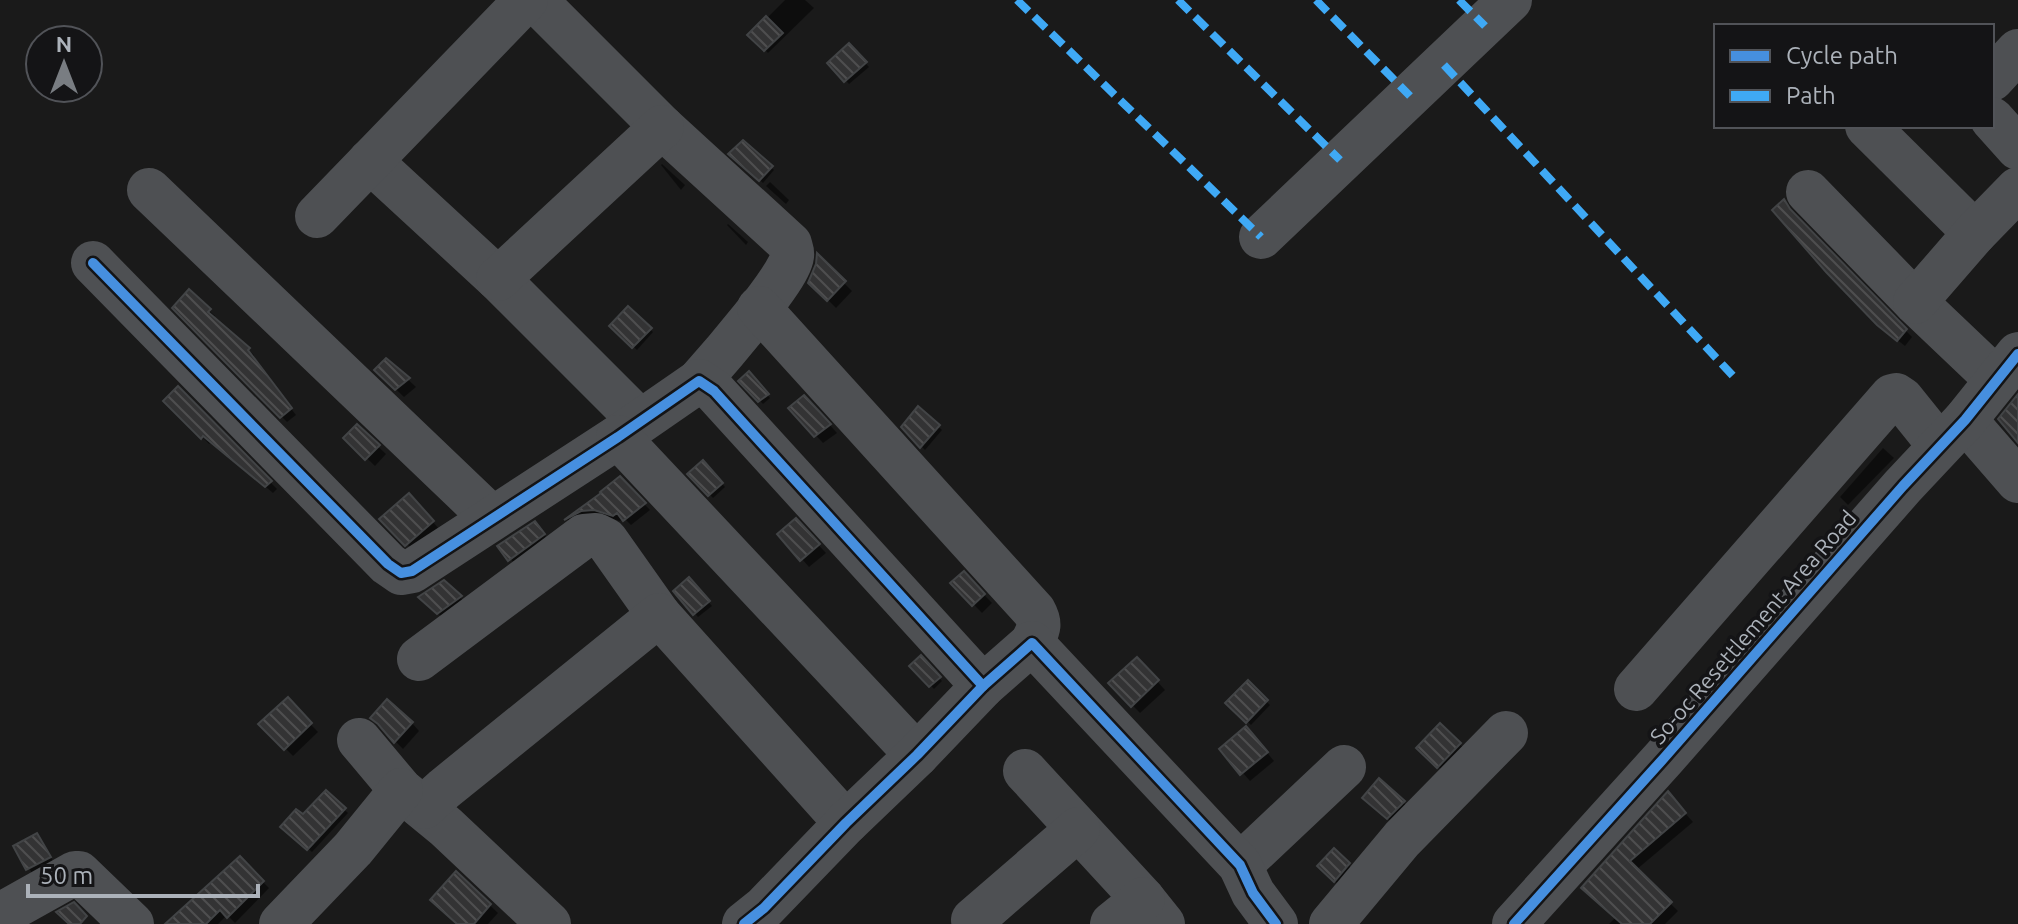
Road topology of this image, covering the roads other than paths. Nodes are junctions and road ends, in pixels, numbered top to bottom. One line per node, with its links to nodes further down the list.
1 (526, 0): 10 (street)
2 (535, 0): 7 (street)
3 (1510, 0): 16 (street)
4 (2018, 51): 5 (street)
5 (1994, 77)
6 (1994, 121): 9 (street)
7 (662, 127): 18 (street); 20 (street)
8 (1869, 128): 15 (street)
9 (2018, 148)
10 (370, 161): 14 (street); 18 (street)
11 (2018, 189): 15 (street)
12 (149, 190): 26 (street)
13 (1808, 192): 19 (street)
14 (317, 216)
15 (1975, 233): 19 (street)
16 (1261, 237)
17 (93, 263): 26 (street)
18 (498, 279): 23 (street)
19 (1915, 302): 21 (street)
20 (759, 308): 22 (street); 28 (street)
21 (2007, 366): 24 (street, So-oc Resettlement Area Road)
22 (699, 381): 23 (street); 30 (street)
23 (629, 429): 26 (street); 34 (street)
24 (1952, 432): 25 (street); 31 (street); 51 (street, So-oc Resettlement Area Road)
25 (2018, 481)
26 (492, 518)
27 (659, 615): 29 (street); 37 (street); 38 (street)
28 (1032, 643): 30 (street); 40 (street)
29 (419, 659)
30 (983, 686): 34 (street)
31 (1636, 689)
32 (1506, 733): 50 (street)
33 (359, 740): 37 (street)
34 (917, 755): 38 (street)
35 (1344, 767): 40 (street)
36 (1025, 771): 39 (street)
37 (423, 808): 46 (street); 47 (street)
38 (846, 823): 43 (street)
39 (1078, 829): 41 (street); 48 (street)
40 (1240, 865): 49 (street)
41 (1139, 916)
42 (0, 918): 44 (street); 45 (street)
43 (762, 919)
44 (8, 924)
45 (132, 924)
46 (281, 924)
47 (549, 924)
48 (976, 924)
49 (1276, 924)
50 (1331, 924)
51 (1514, 924)

